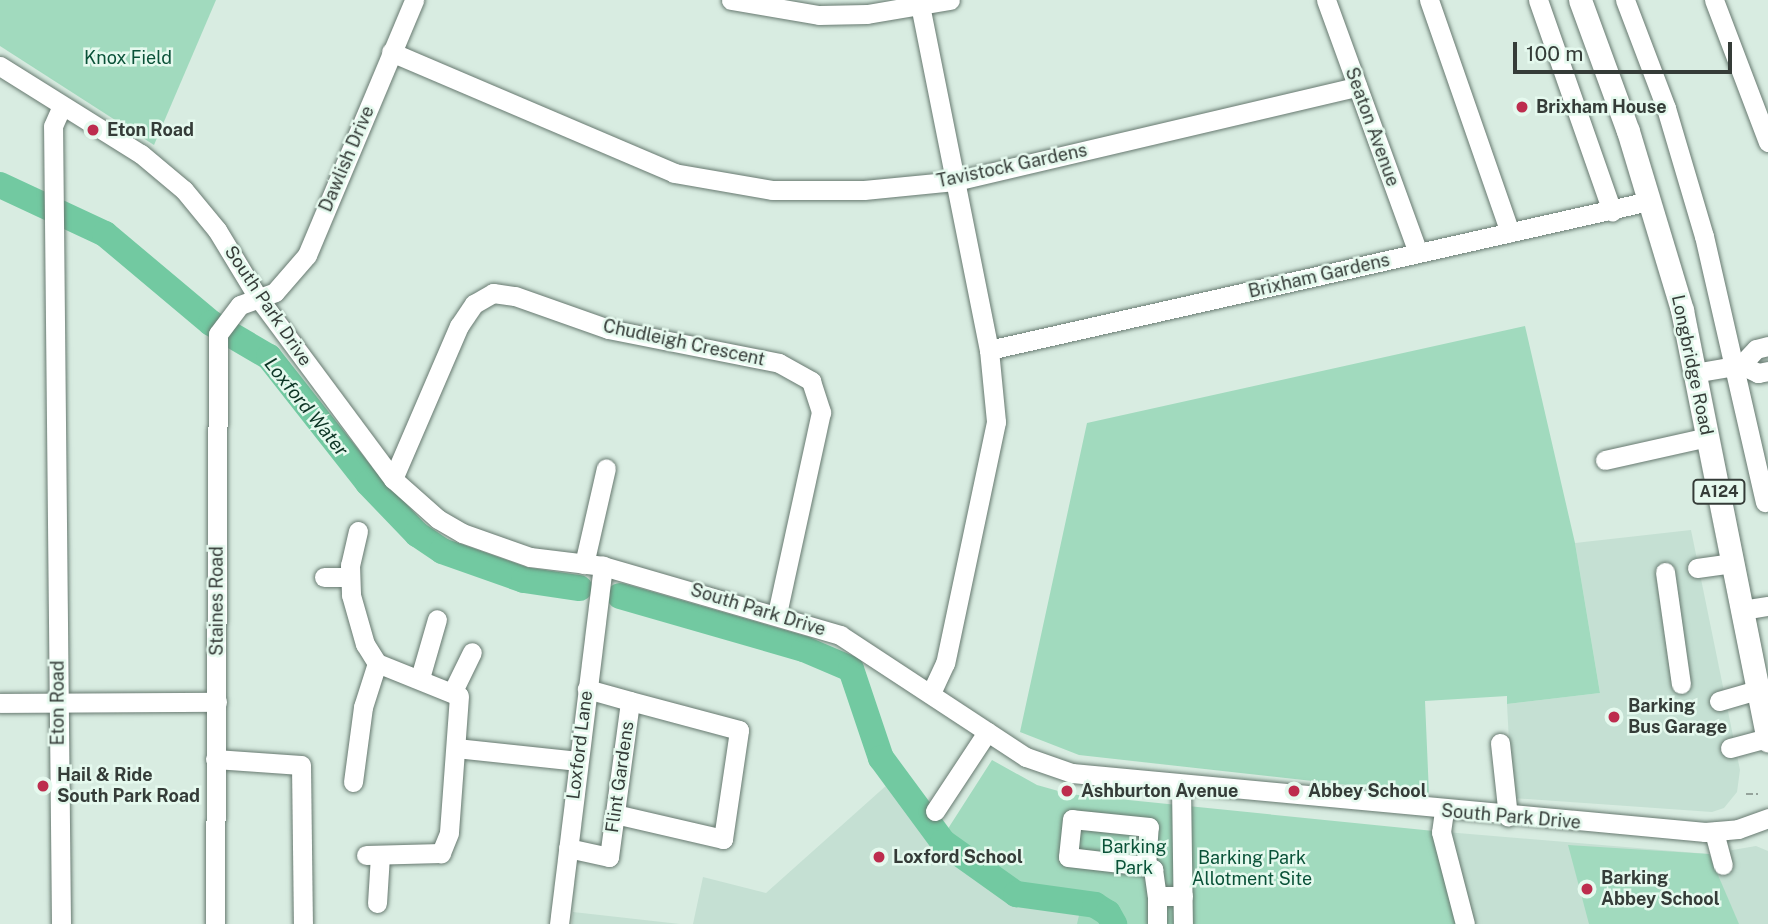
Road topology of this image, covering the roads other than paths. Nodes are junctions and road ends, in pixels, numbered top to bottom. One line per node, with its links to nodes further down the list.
1 (414, 0): 11 (street, Dawlish Drive)
2 (730, 0): 10 (street)
3 (950, 0): 10 (street)
4 (1326, 0): 13 (street, Seaton Avenue)
5 (1429, 0): 19 (street)
6 (1538, 0): 18 (street)
7 (1580, 0): 17 (main road, Longbridge Road / A124)
8 (1625, 0): 24 (street)
9 (1714, 0): 15 (street)
10 (919, 3): 16 (street)
11 (391, 52): 16 (street, Tavistock Gardens); 21 (street, Dawlish Drive)
12 (0, 66): 14 (street, South Park Drive)
13 (1357, 87): 16 (street, Tavistock Gardens); 20 (street, Seaton Avenue)
14 (62, 106): 21 (street, South Park Drive); 55 (street, Eton Road)
15 (1768, 142)
16 (955, 181): 23 (street)
17 (1649, 201): 18 (street, Brixham Gardens); 26 (main road, Longbridge Road / A124)
18 (1612, 211): 19 (street, Brixham Gardens)
19 (1510, 232): 20 (street, Brixham Gardens)
20 (1418, 253): 23 (street, Brixham Gardens)
21 (257, 296): 30 (street, South Park Drive); 53 (street, Staines Road)
22 (1768, 346): 24 (street)
23 (989, 350): 50 (street)
24 (1739, 365): 25 (street); 26 (street); 31 (street)
25 (1768, 371)
26 (1694, 373): 27 (main road, Longbridge Road / A124)
27 (1708, 437): 28 (street); 33 (main road, Longbridge Road / A124)
28 (1605, 460)
29 (606, 468): 34 (street, Loxford Lane)
30 (393, 480): 34 (street, South Park Drive); 41 (street, Chudleigh Crescent)
31 (1765, 502)
32 (358, 531): 38 (street)
33 (1733, 563): 35 (street); 40 (main road, Longbridge Road / A124)
34 (594, 565): 41 (street, South Park Drive); 47 (street, Loxford Lane)
35 (1697, 568)
36 (1665, 572): 46 (street)
37 (324, 577): 38 (street)
38 (350, 577): 44 (street)
39 (1768, 606): 40 (street)
40 (1742, 610): 48 (main road, Longbridge Road / A124)
41 (777, 613): 50 (street, South Park Drive)
42 (437, 619): 45 (street)
43 (472, 652): 49 (street)
44 (377, 663): 45 (street); 63 (street)
45 (420, 678): 49 (street)
46 (1681, 684)
47 (587, 690): 51 (street, Flint Gardens); 62 (street, Loxford Lane)
48 (1757, 690): 52 (street); 57 (main road, Longbridge Road / A124)
49 (453, 691): 59 (street)
50 (931, 693): 56 (street, South Park Drive)
51 (631, 701): 67 (street, Flint Gardens); 67 (street)
52 (1718, 701)
53 (217, 702): 55 (street); 61 (street, Staines Road)
54 (0, 703): 55 (street)
55 (58, 703): 78 (street, Eton Road)
56 (987, 732): 64 (street, South Park Drive); 66 (street)
57 (1768, 739): 60 (street)
58 (1500, 743): 68 (street)
59 (456, 748): 62 (street); 76 (street)
60 (1730, 748)
61 (215, 759): 79 (street, Staines Road); 80 (street)
62 (578, 761): 71 (street, Loxford Lane)
63 (353, 782)
64 (1181, 786): 65 (street, South Park Drive); 74 (street)
65 (1444, 810): 68 (street, South Park Drive); 83 (street)
66 (935, 811)
67 (615, 814): 71 (street, Flint Gardens)
68 (1508, 817): 70 (street, South Park Drive)
69 (1768, 818): 70 (street, South Park Drive)
70 (1714, 832): 72 (street)
71 (568, 848): 81 (street, Loxford Lane)
72 (1723, 865)
73 (1146, 866): 75 (street)
74 (1183, 896): 75 (street); 82 (street)
75 (1157, 897): 77 (street)
76 (377, 902)
77 (1157, 923)
78 (61, 924)
79 (215, 924)
80 (303, 924)
81 (559, 924)
82 (1183, 924)
83 (1465, 924)

